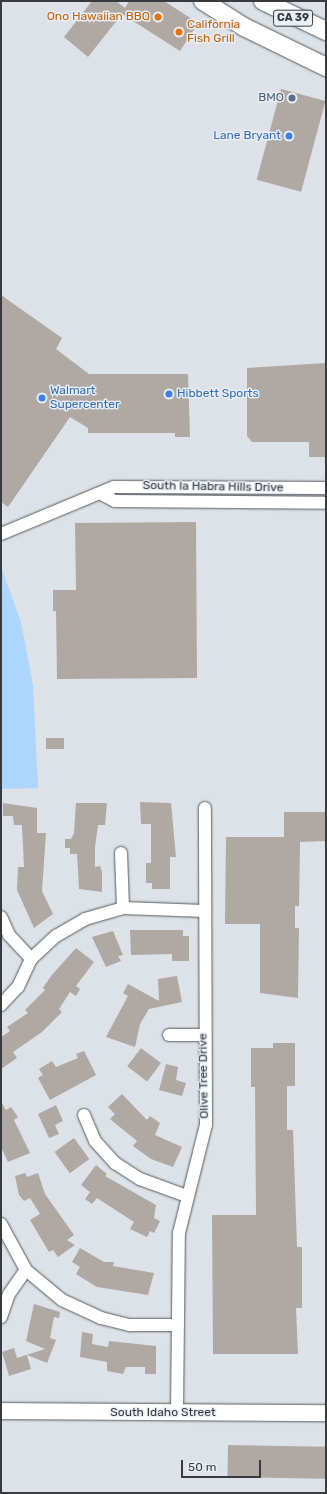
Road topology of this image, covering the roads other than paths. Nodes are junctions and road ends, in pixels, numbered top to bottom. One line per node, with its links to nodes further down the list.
1 (203, 1): 4 (main road, CA 39)
2 (263, 1): 3 (main road, CA 39)
3 (326, 31)
4 (326, 67)
5 (326, 488): 6 (street, South la Habra Hills Drive)
6 (103, 495): 7 (street, South la Habra Hills Drive); 8 (street, South la Habra Hills Drive)
7 (326, 502)
8 (1, 534)
9 (205, 808): 12 (street, Olive Tree Drive)
10 (121, 854): 11 (street)
11 (123, 908): 12 (street); 14 (street)
12 (205, 911): 17 (street, Olive Tree Drive)
13 (1, 917): 14 (street)
14 (31, 959): 15 (street)
15 (1, 1005)
16 (168, 1035): 17 (street)
17 (203, 1035): 19 (street, Olive Tree Drive)
18 (84, 1115): 19 (street)
19 (186, 1196): 23 (street, Olive Tree Drive)
20 (1, 1224): 21 (street)
21 (26, 1270): 22 (street); 23 (street)
22 (1, 1317)
23 (176, 1325): 25 (street, Olive Tree Drive)
24 (1, 1411): 25 (main road, South Idaho Street)
25 (177, 1413): 26 (main road, South Idaho Street)
26 (326, 1413)

